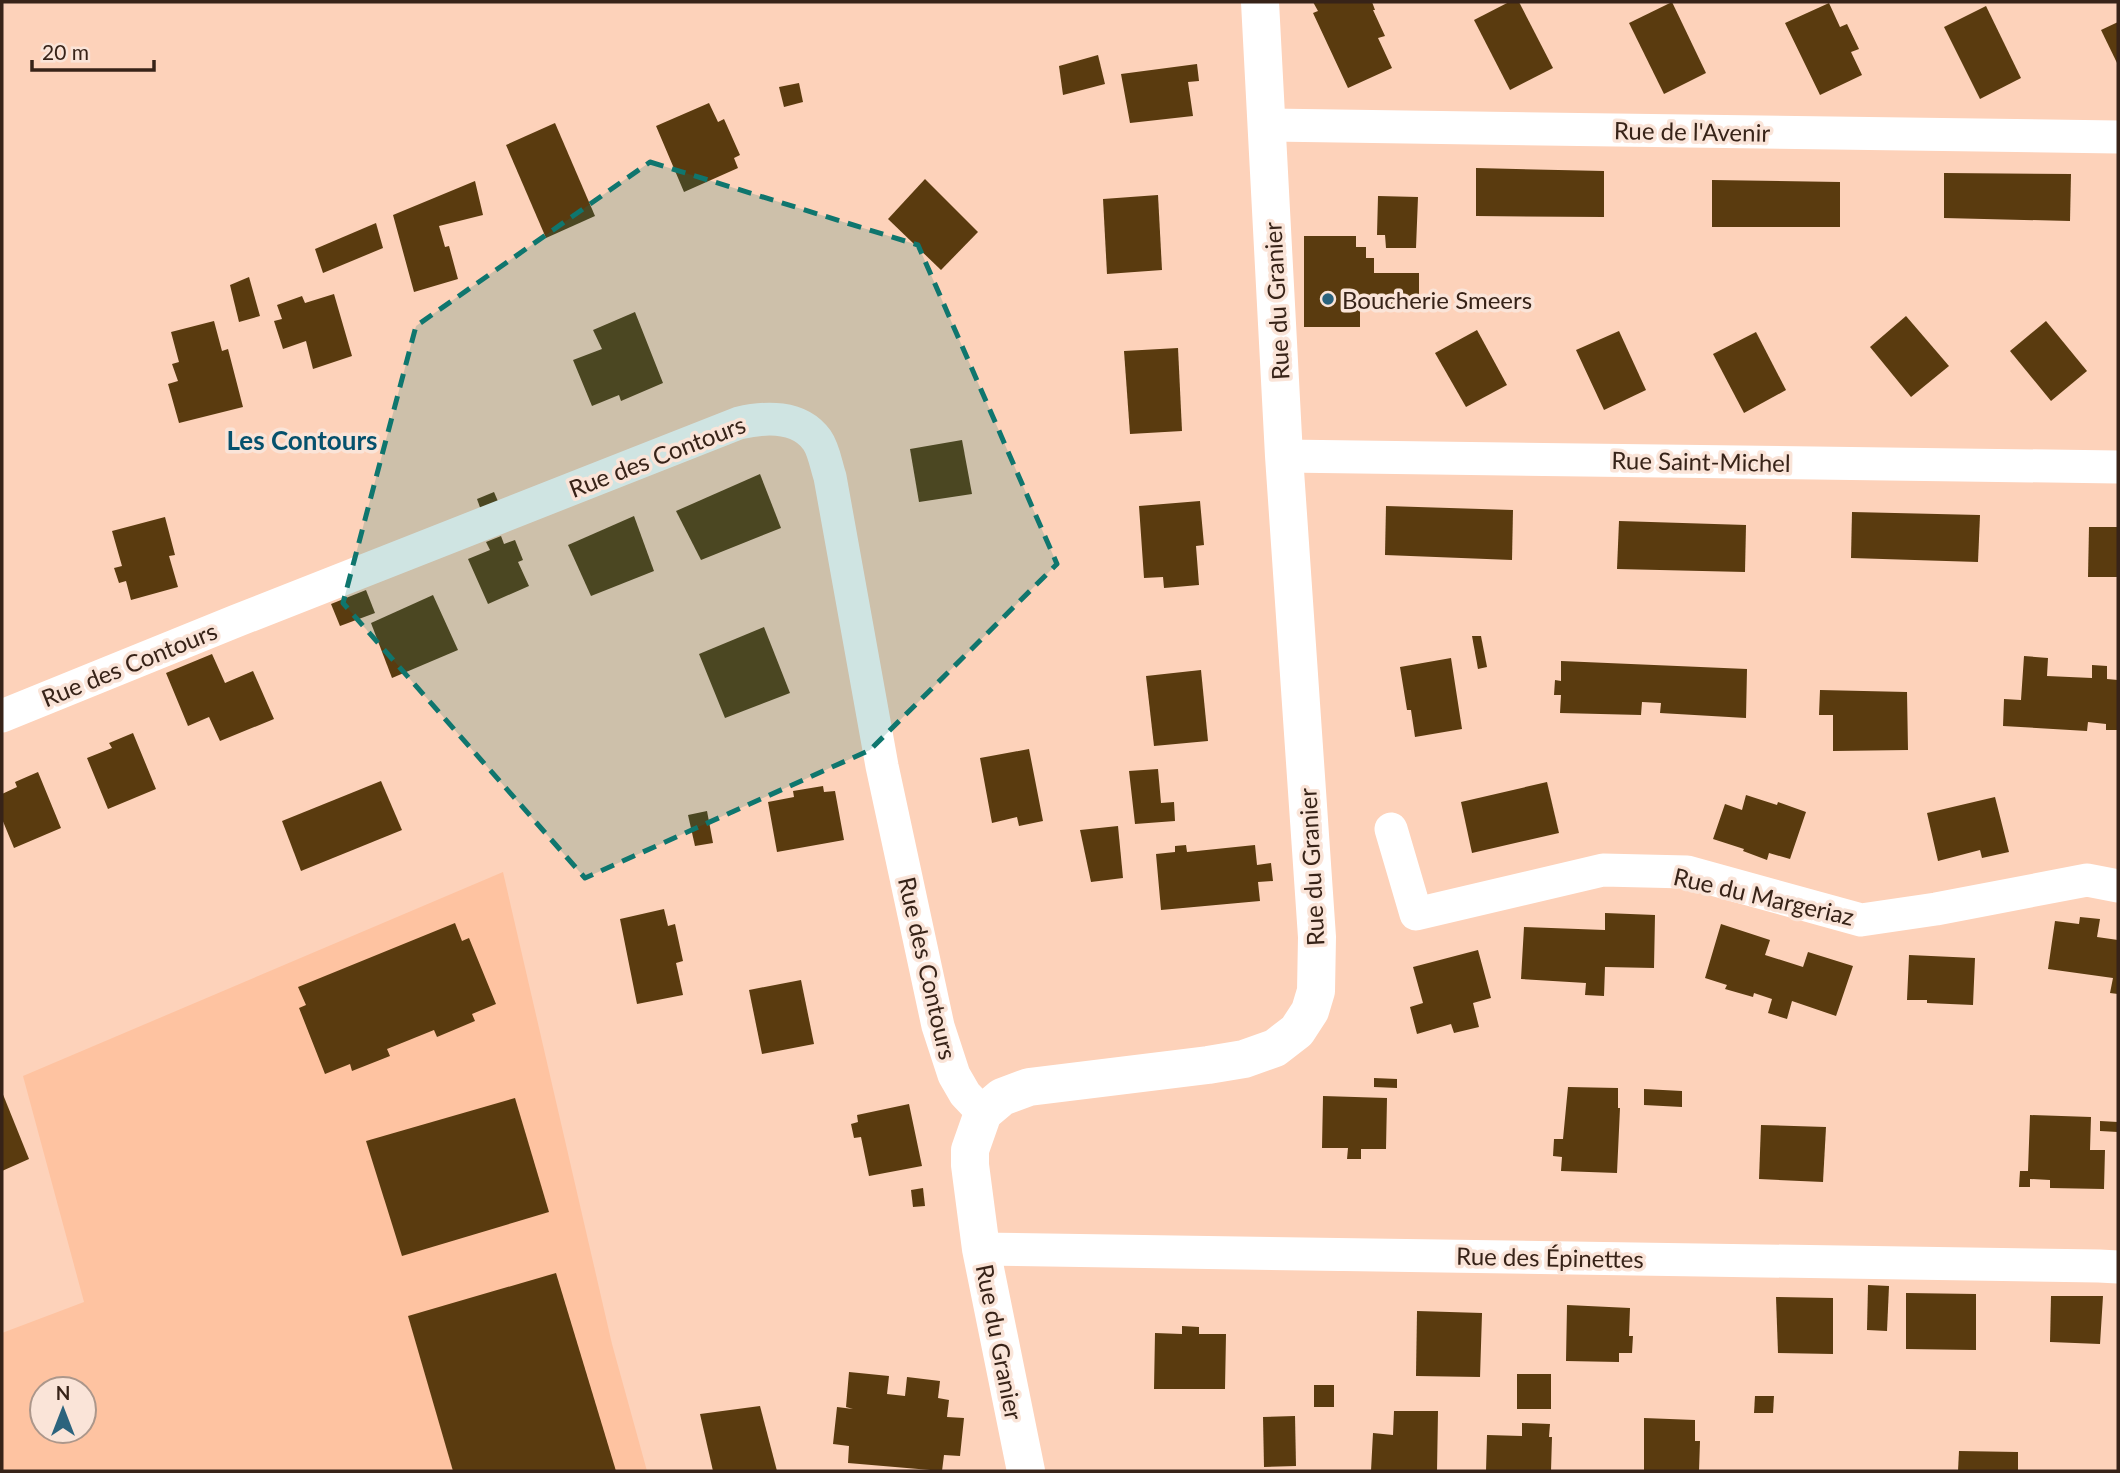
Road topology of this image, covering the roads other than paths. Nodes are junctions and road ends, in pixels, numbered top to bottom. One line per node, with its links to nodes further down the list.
1 (1261, 2): 2 (street, Rue du Granier)
2 (1266, 125): 3 (street, Rue de l'Avenir); 4 (street, Rue du Granier)
3 (2118, 137)
4 (1284, 456): 5 (street, Rue Saint-Michel); 9 (street, Rue du Granier)
5 (2118, 467)
6 (2, 716): 9 (street, Rue des Contours)
7 (1391, 829): 8 (street, Rue du Margeriaz)
8 (2118, 886)
9 (983, 1113): 10 (street, Rue du Granier)
10 (981, 1249): 11 (street, Rue des Épinettes); 12 (street, Rue du Granier)
11 (2118, 1268)
12 (1026, 1471)

